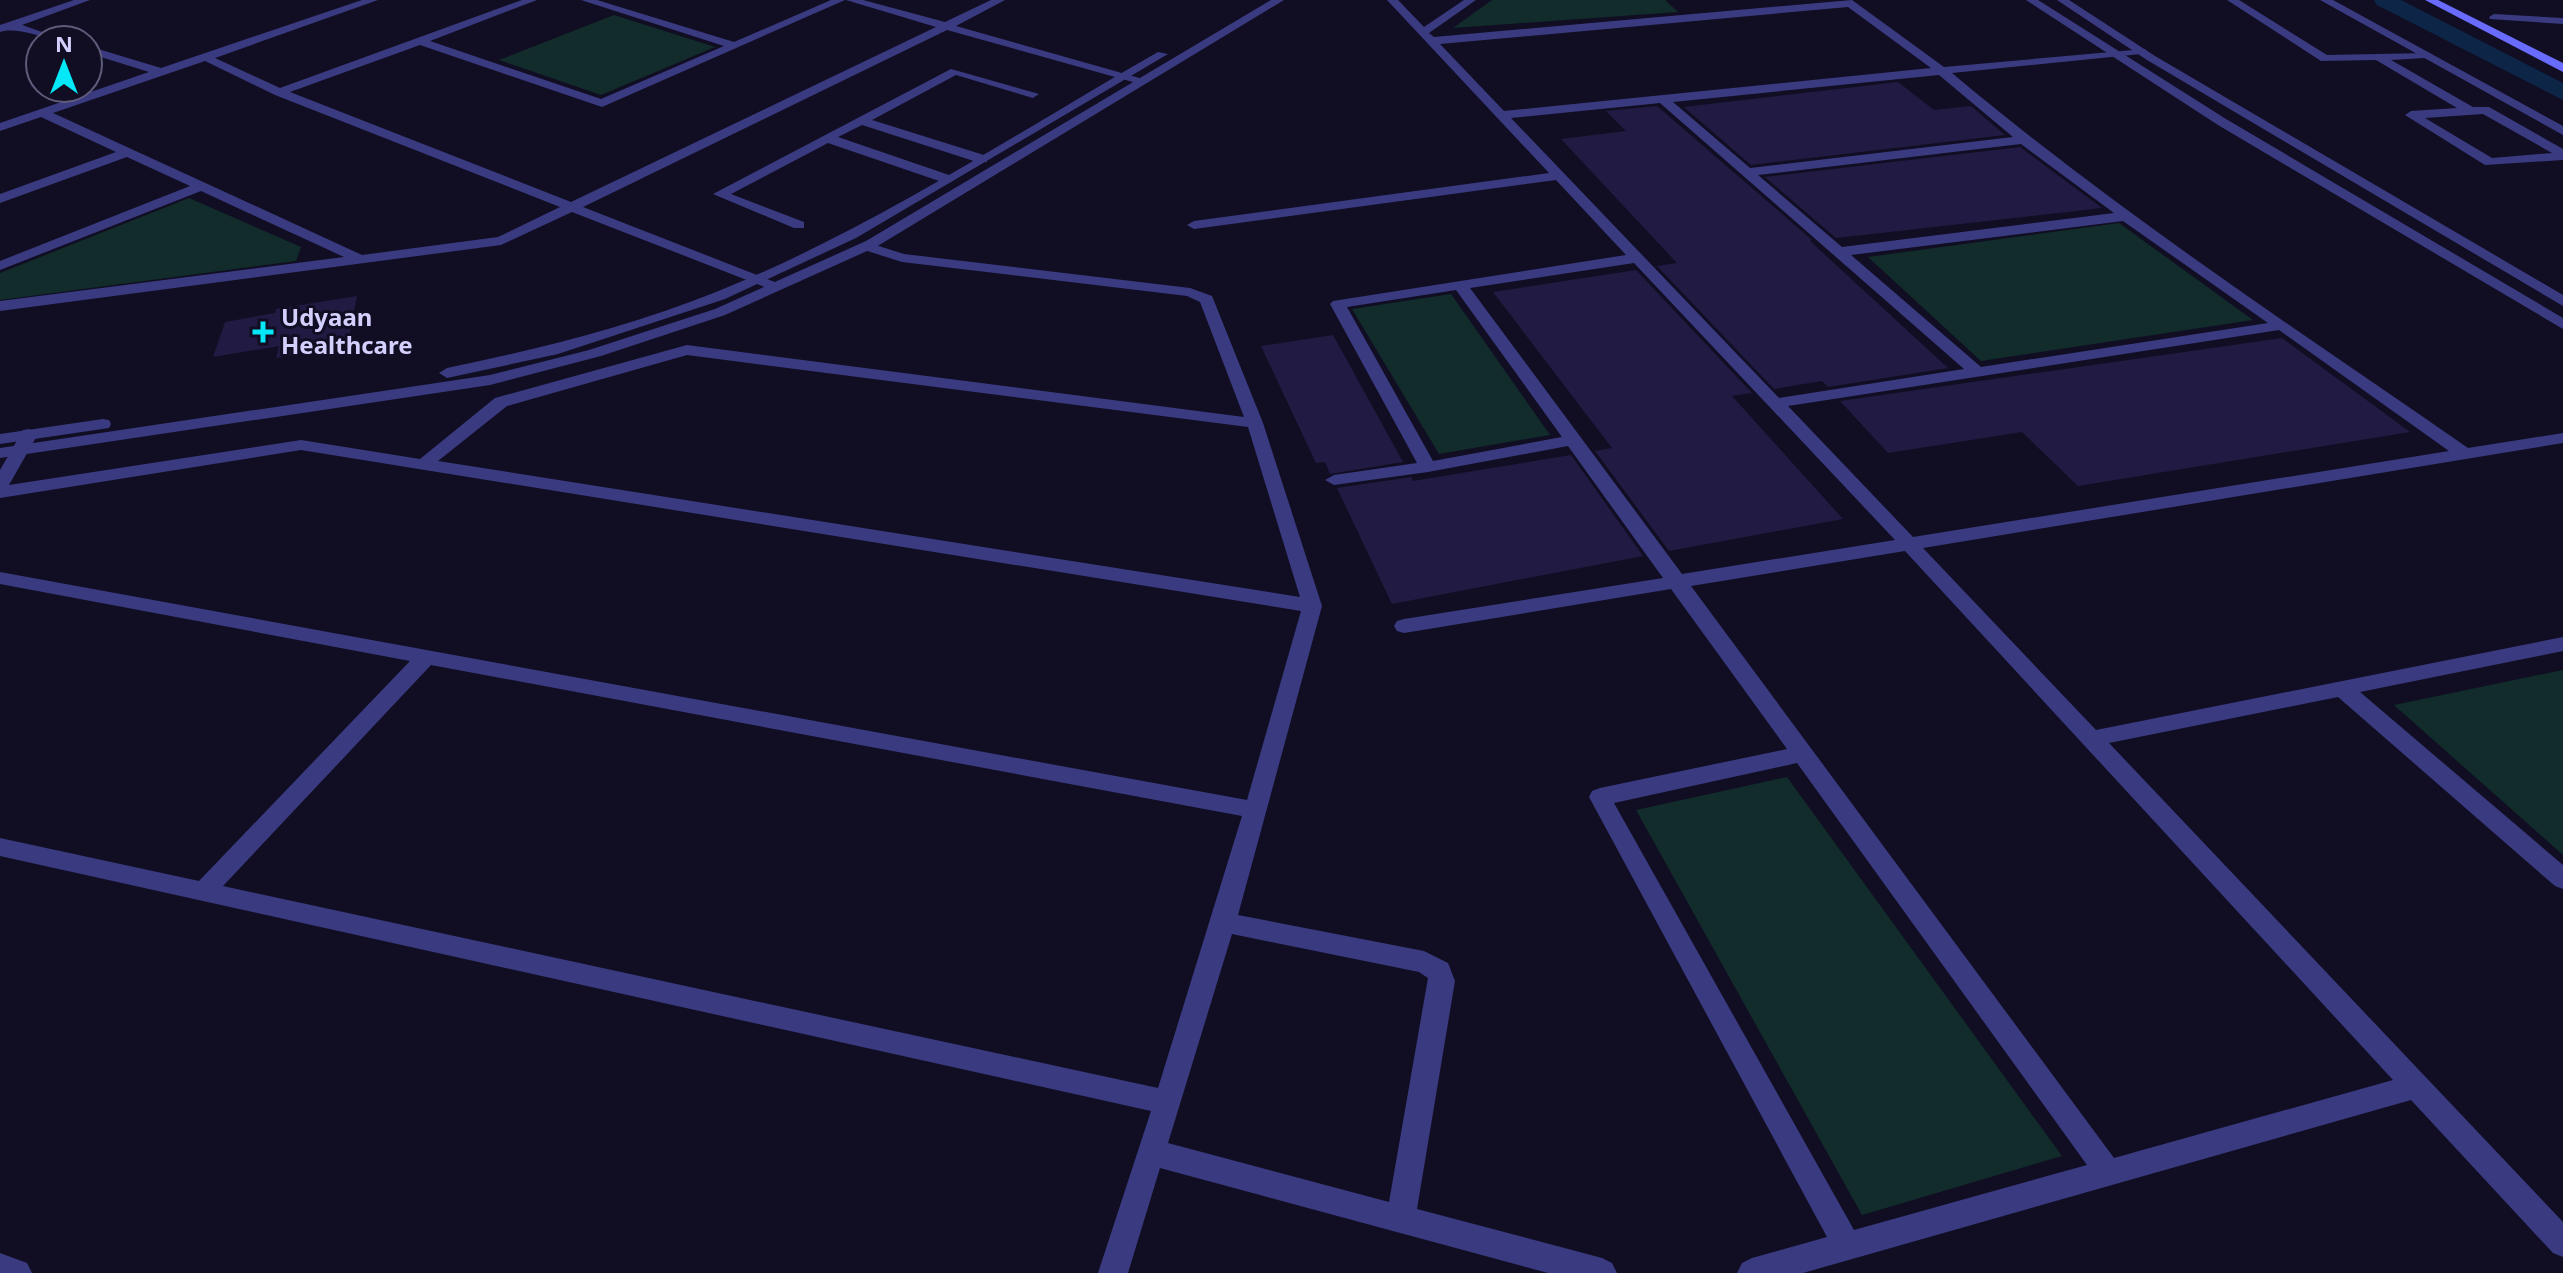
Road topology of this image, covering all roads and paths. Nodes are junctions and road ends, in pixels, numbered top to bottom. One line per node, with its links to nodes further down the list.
1 (85, 0): 21 (street)
2 (373, 0): 32 (street)
3 (532, 0): 25 (street)
4 (586, 0): 26 (street)
5 (840, 0): 26 (street)
6 (851, 0): 20 (street)
7 (1000, 0): 20 (street)
8 (1254, 0): 37 (street)
9 (1279, 0): 38 (street)
10 (1392, 0): 23 (street)
11 (1471, 0): 23 (street)
12 (2031, 0): 30 (street)
13 (2062, 0): 27 (street)
14 (2232, 0): 33 (street)
15 (2325, 0): 31 (street)
16 (2430, 0): 34 (main road)
17 (1848, 2): 23 (street); 35 (street)
18 (2488, 14): 19 (street); 22 (main road)
19 (2563, 21)
20 (946, 26): 37 (street); 58 (street)
21 (5, 27)
22 (2522, 32)
23 (1427, 37): 44 (street)
24 (2536, 39): 28 (main road)
25 (420, 41): 26 (street); 39 (street)
26 (735, 46)
27 (2141, 51): 30 (street); 70 (street)
28 (2563, 53)
29 (104, 54): 36 (street)
30 (2114, 54): 35 (street); 72 (street)
31 (2424, 55): 33 (street); 47 (street)
32 (205, 57): 36 (street); 39 (street)
33 (2378, 57): 42 (street)
34 (2563, 68)
35 (1942, 71): 41 (street); 49 (street)
36 (161, 72): 43 (street)
37 (1126, 75): 38 (street); 52 (street)
38 (1144, 81): 62 (street)
39 (279, 92): 58 (street)
40 (1033, 94): 45 (street)
41 (1663, 99): 44 (street); 53 (street)
42 (2471, 111): 51 (street); 51 (street)
43 (42, 113): 46 (street); 50 (street)
44 (1502, 115): 54 (street)
45 (860, 120): 48 (street); 52 (street)
46 (0, 127)
47 (2563, 131)
48 (827, 138): 55 (street); 60 (street)
49 (2024, 140): 53 (street); 59 (street)
50 (128, 152): 56 (street); 57 (street)
51 (2563, 155)
52 (982, 159): 55 (street)
53 (1747, 172): 63 (street)
54 (1559, 176): 61 (street); 64 (street)
55 (947, 179): 67 (street)
56 (202, 186): 65 (street); 66 (street)
57 (0, 199)
58 (572, 207): 65 (street); 67 (street)
59 (2126, 216): 63 (street); 73 (street)
60 (799, 225)
61 (1194, 225)
62 (866, 246): 69 (street); 76 (street)
63 (1838, 252): 74 (street)
64 (1637, 258): 68 (street); 75 (street)
65 (360, 259): 71 (street)
66 (0, 266)
67 (756, 279): 69 (street); 80 (street)
68 (1460, 285): 79 (street); 84 (street)
69 (775, 287): 80 (street)
70 (2563, 301)
71 (0, 306)
72 (2563, 324)
73 (2278, 326): 74 (street); 82 (street)
74 (1977, 372): 75 (street)
75 (1776, 403): 88 (street)
76 (1255, 423): 83 (street); 91 (street)
77 (2563, 438): 82 (street)
78 (0, 439): 80 (street)
79 (1573, 440): 84 (street); 90 (street)
80 (25, 442): 81 (street); 86 (street)
81 (0, 453)
82 (2463, 453): 88 (street)
83 (423, 465): 87 (street); 91 (street)
84 (1428, 467): 85 (street)
85 (1334, 480)
86 (0, 485)
87 (0, 492)
88 (1909, 544): 90 (street); 96 (street)
89 (0, 578): 94 (street)
90 (1677, 581): 92 (street); 97 (street)
91 (1312, 606): 98 (street)
92 (1404, 626)
93 (2563, 644): 95 (street)
94 (425, 658): 98 (street); 101 (street)
95 (2342, 689): 96 (street); 100 (street)
96 (2091, 739): 103 (street)
97 (1803, 754): 106 (street); 109 (street)
98 (1255, 810): 102 (street)
99 (0, 847): 101 (street)
100 (2563, 879)
101 (204, 891): 104 (street)
102 (1224, 922): 104 (street); 107 (street)
103 (2416, 1086): 106 (street); 108 (street)
104 (1169, 1103): 105 (street)
105 (1151, 1152): 107 (street); 112 (street)
106 (2108, 1172): 109 (street)
107 (1401, 1217): 113 (street)
108 (2563, 1243)
109 (1847, 1245): 114 (street)
110 (0, 1268): 111 (street)
111 (17, 1273)
112 (1113, 1273)
113 (1602, 1273)
114 (1752, 1273)

